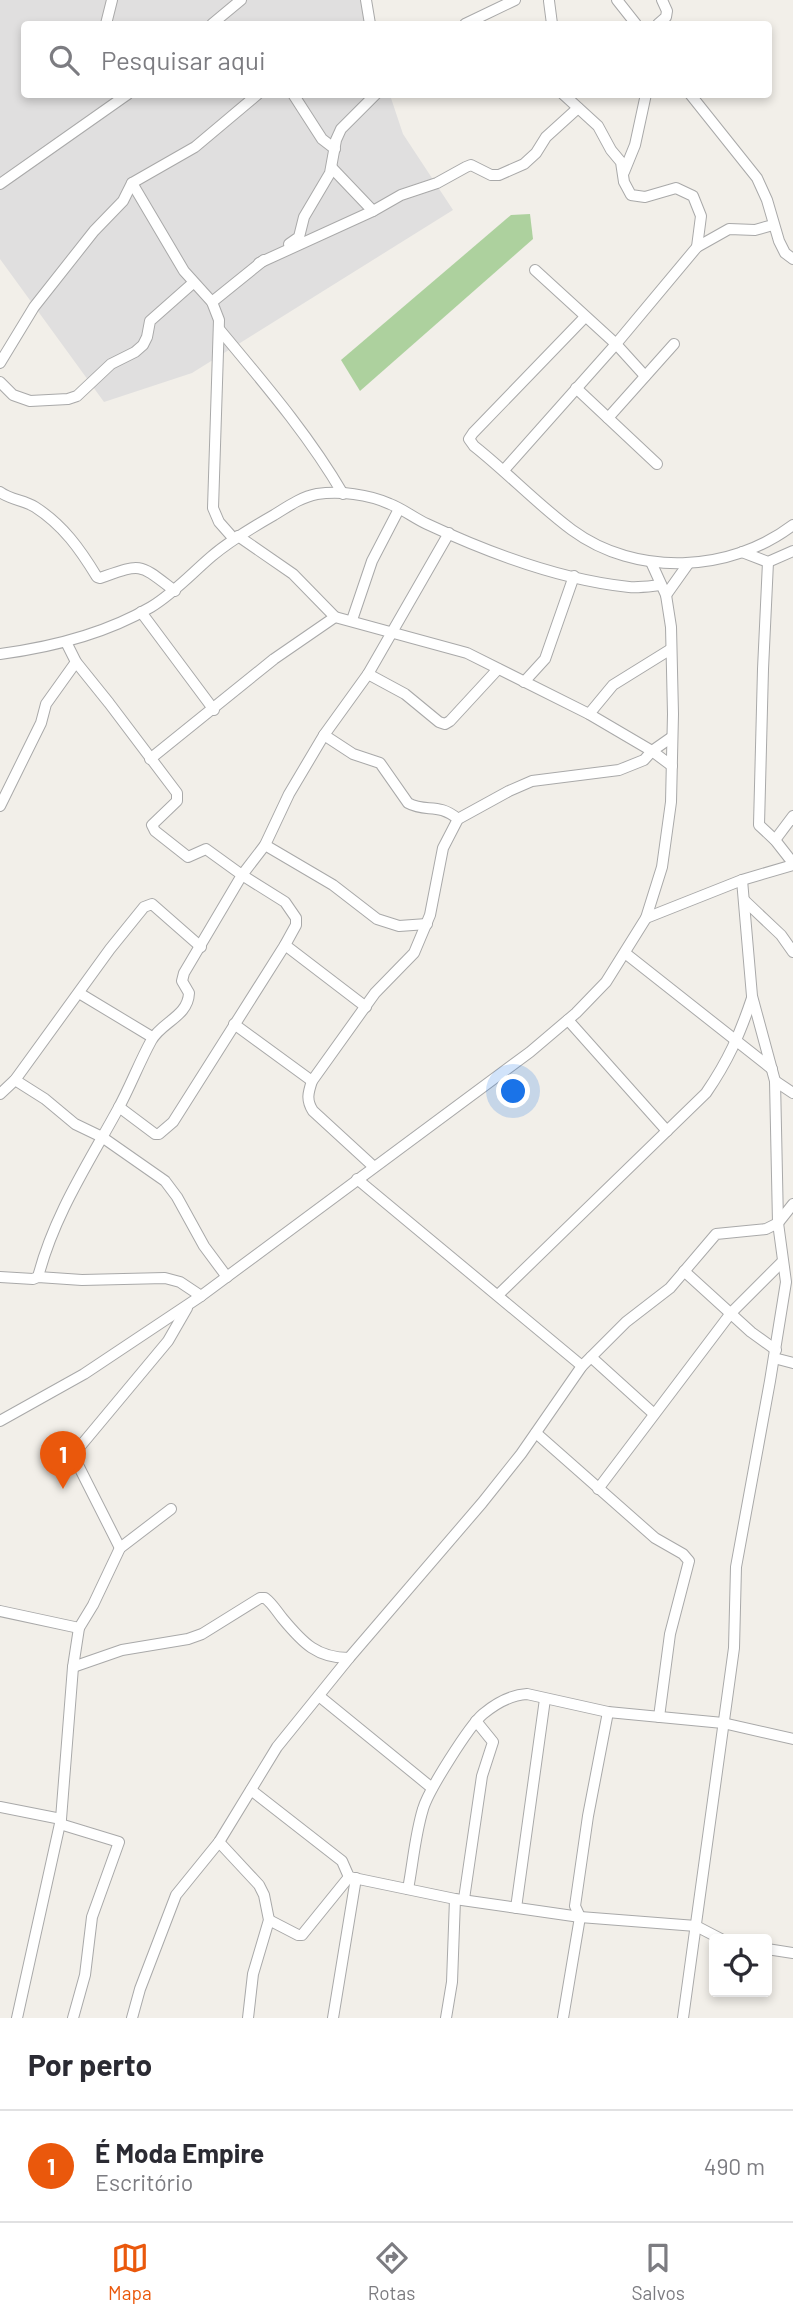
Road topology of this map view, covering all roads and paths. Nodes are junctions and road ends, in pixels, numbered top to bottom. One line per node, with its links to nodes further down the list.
1 (112, 0): 8 (street)
2 (241, 0): 9 (street)
3 (366, 0): 10 (street)
4 (515, 0): 11 (street)
5 (549, 0): 12 (street)
6 (617, 0): 13 (street)
7 (662, 0): 14 (street)
8 (107, 21)
9 (216, 21)
10 (370, 21)
11 (471, 21)
12 (552, 21)
13 (634, 21)
14 (661, 21)
15 (253, 98): 26 (street)
16 (295, 98): 23 (street)
17 (372, 98): 23 (street)
18 (568, 98): 22 (street)
19 (645, 98): 25 (street)
20 (693, 98): 29 (street)
21 (111, 99): 27 (street)
22 (579, 108): 25 (street); 28 (street)
23 (335, 149): 24 (street)
24 (332, 168): 28 (street); 32 (street)
25 (624, 175): 30 (street)
26 (132, 183): 34 (street); 40 (street)
27 (0, 184)
28 (373, 211): 32 (street)
29 (773, 225): 30 (street); 31 (street)
30 (697, 247): 38 (street)
31 (793, 259)
32 (259, 263): 35 (street)
33 (535, 270): 36 (street)
34 (193, 283): 35 (street); 42 (street)
35 (212, 302): 37 (street)
36 (585, 317): 38 (street); 46 (street)
37 (219, 329): 48 (street); 52 (street)
38 (616, 344): 41 (street); 43 (street)
39 (674, 344): 41 (street)
40 (0, 363)
41 (645, 376): 44 (street)
42 (0, 382)
43 (576, 388): 44 (street); 46 (street)
44 (608, 418): 45 (street)
45 (657, 464)
46 (504, 470): 55 (street)
47 (0, 492): 60 (street)
48 (343, 494): 49 (street); 52 (street)
49 (399, 509): 51 (street); 63 (street)
50 (793, 525): 54 (street)
51 (449, 533): 58 (street); 64 (street)
52 (236, 538): 60 (street); 62 (street)
53 (793, 551): 56 (street)
54 (742, 552): 56 (street); 57 (street)
55 (651, 562): 57 (street); 59 (street)
56 (768, 562): 82 (street)
57 (688, 564): 59 (street)
58 (574, 576): 59 (street); 71 (street)
59 (663, 590): 66 (street)
60 (175, 591): 61 (street)
61 (141, 612): 65 (street); 72 (street)
62 (335, 617): 63 (street); 72 (street)
63 (352, 620): 64 (street)
64 (392, 632): 69 (street); 70 (street)
65 (65, 642): 67 (street); 68 (street)
66 (671, 649): 73 (street); 75 (street)
67 (0, 654)
68 (76, 663): 77 (street); 79 (street)
69 (498, 669): 70 (street); 71 (street)
70 (368, 674): 74 (street)
71 (524, 682): 73 (street)
72 (214, 710): 77 (street)
73 (589, 713): 76 (street)
74 (324, 735): 81 (street); 83 (street)
75 (673, 737): 76 (street); 78 (street)
76 (652, 751): 78 (street); 81 (street)
77 (150, 760): 85 (street)
78 (672, 766): 88 (street)
79 (0, 806)
80 (793, 816): 82 (street)
81 (458, 819): 89 (street)
82 (775, 839): 84 (street)
83 (265, 845): 85 (street); 89 (street)
84 (793, 864): 86 (street)
85 (242, 876): 90 (street); 91 (street)
86 (742, 880): 87 (street); 88 (street)
87 (744, 900): 93 (street); 95 (street)
88 (646, 918): 92 (street)
89 (427, 924): 96 (street)
90 (285, 945): 96 (street); 98 (street)
91 (201, 947): 94 (street); 99 (street)
92 (625, 953): 97 (street); 100 (street)
93 (793, 953)
94 (79, 993): 99 (street); 102 (street)
95 (752, 996): 100 (street); 101 (street)
96 (366, 1007): 103 (street)
97 (568, 1020): 108 (street); 110 (street)
98 (233, 1024): 103 (street); 107 (street)
99 (152, 1037): 107 (street)
100 (737, 1042): 101 (street); 108 (street)
101 (772, 1069): 104 (street)
102 (15, 1080): 106 (street); 109 (street)
103 (312, 1081): 110 (street)
104 (775, 1081): 105 (street); 113 (street)
105 (793, 1093)
106 (0, 1094)
107 (119, 1107): 109 (street)
108 (667, 1131): 120 (street)
109 (102, 1137): 117 (street); 118 (street)
110 (373, 1167): 111 (street)
111 (357, 1179): 118 (street); 120 (street)
112 (793, 1204): 113 (street)
113 (778, 1223): 114 (street); 115 (street)
114 (782, 1262): 122 (street); 123 (street)
115 (684, 1270): 122 (street); 124 (street)
116 (0, 1277): 117 (street)
117 (38, 1277): 119 (street)
118 (227, 1277): 119 (street)
119 (201, 1296): 121 (street)
120 (498, 1296): 124 (street)
121 (188, 1305): 127 (street); 131 (street)
122 (731, 1313): 123 (street); 126 (street)
123 (775, 1354): 125 (street); 141 (street)
124 (587, 1362): 126 (street); 128 (street)
125 (793, 1363)
126 (654, 1414): 129 (street)
127 (0, 1421)
128 (536, 1433): 129 (street); 134 (street)
129 (598, 1489): 139 (street)
130 (171, 1509): 131 (street)
131 (120, 1548): 133 (street)
132 (0, 1611): 133 (street)
133 (79, 1628): 135 (street)
134 (349, 1658): 135 (street); 136 (street)
135 (73, 1667): 146 (street)
136 (319, 1696): 143 (street); 144 (street)
137 (545, 1699): 138 (street); 140 (street); 151 (street)
138 (608, 1712): 139 (street); 152 (street)
139 (659, 1717): 141 (street)
140 (476, 1721): 143 (street); 150 (street)
141 (723, 1723): 142 (street); 154 (street)
142 (793, 1739)
143 (432, 1788): 149 (street)
144 (251, 1790): 147 (street); 148 (street)
145 (0, 1807): 146 (street)
146 (61, 1821): 158 (street); 159 (street)
147 (219, 1842): 153 (street); 160 (street)
148 (352, 1877): 149 (street); 153 (street); 162 (street)
149 (408, 1889): 150 (street)
150 (459, 1899): 151 (street); 163 (street)
151 (516, 1908): 152 (street)
152 (580, 1917): 154 (street); 164 (street)
153 (269, 1920): 161 (street)
154 (696, 1926): 155 (street); 165 (street)
155 (711, 1934)
156 (772, 1950): 157 (street)
157 (793, 1953)
158 (17, 2018)
159 (73, 2018)
160 (132, 2018)
161 (248, 2018)
162 (333, 2018)
163 (446, 2018)
164 (563, 2018)
165 (683, 2018)

